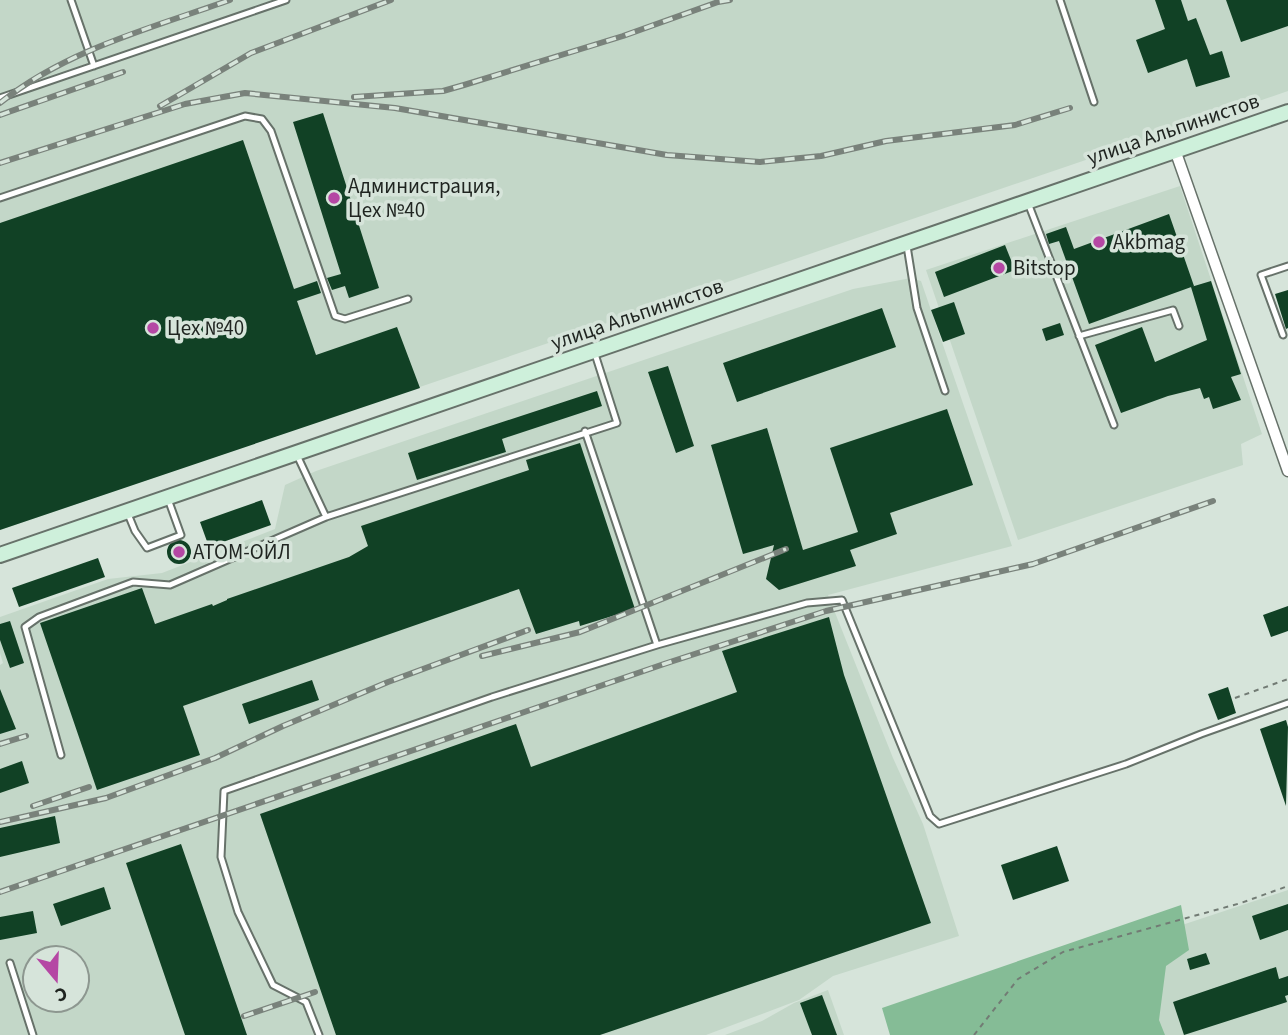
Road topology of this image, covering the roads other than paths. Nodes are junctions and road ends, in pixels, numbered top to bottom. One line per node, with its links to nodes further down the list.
1 (71, 0): 4 (lane)
2 (286, 0): 4 (lane)
3 (1060, 0): 6 (lane)
4 (94, 66): 5 (lane)
5 (0, 98)
6 (1094, 102)
7 (1288, 112): 8 (main road, улица Альпинистов)
8 (1175, 150): 10 (main road, улица Альпинистов); 22 (street)
9 (0, 198): 13 (lane)
10 (1027, 201): 11 (main road, улица Альпинистов); 16 (lane)
11 (907, 243): 17 (main road, улица Альпинистов); 18 (lane)
12 (1288, 266): 15 (lane)
13 (408, 299)
14 (1179, 326): 16 (lane)
15 (1283, 335)
16 (1079, 336): 19 (lane)
17 (594, 351): 20 (lane); 21 (main road, улица Альпинистов)
18 (945, 391)
19 (1114, 425)
20 (585, 431): 25 (lane); 27 (lane)
21 (296, 453): 23 (main road, улица Альпинистов); 25 (lane)
22 (1288, 469)
23 (168, 497): 24 (main road, улица Альпинистов); 24 (lane)
24 (126, 511): 26 (main road, улица Альпинистов)
25 (326, 517): 29 (lane)
26 (0, 555)
27 (657, 645): 28 (lane); 32 (lane)
28 (1288, 703)
29 (61, 755)
30 (10, 962): 31 (lane)
31 (33, 1035)
32 (319, 1035)

